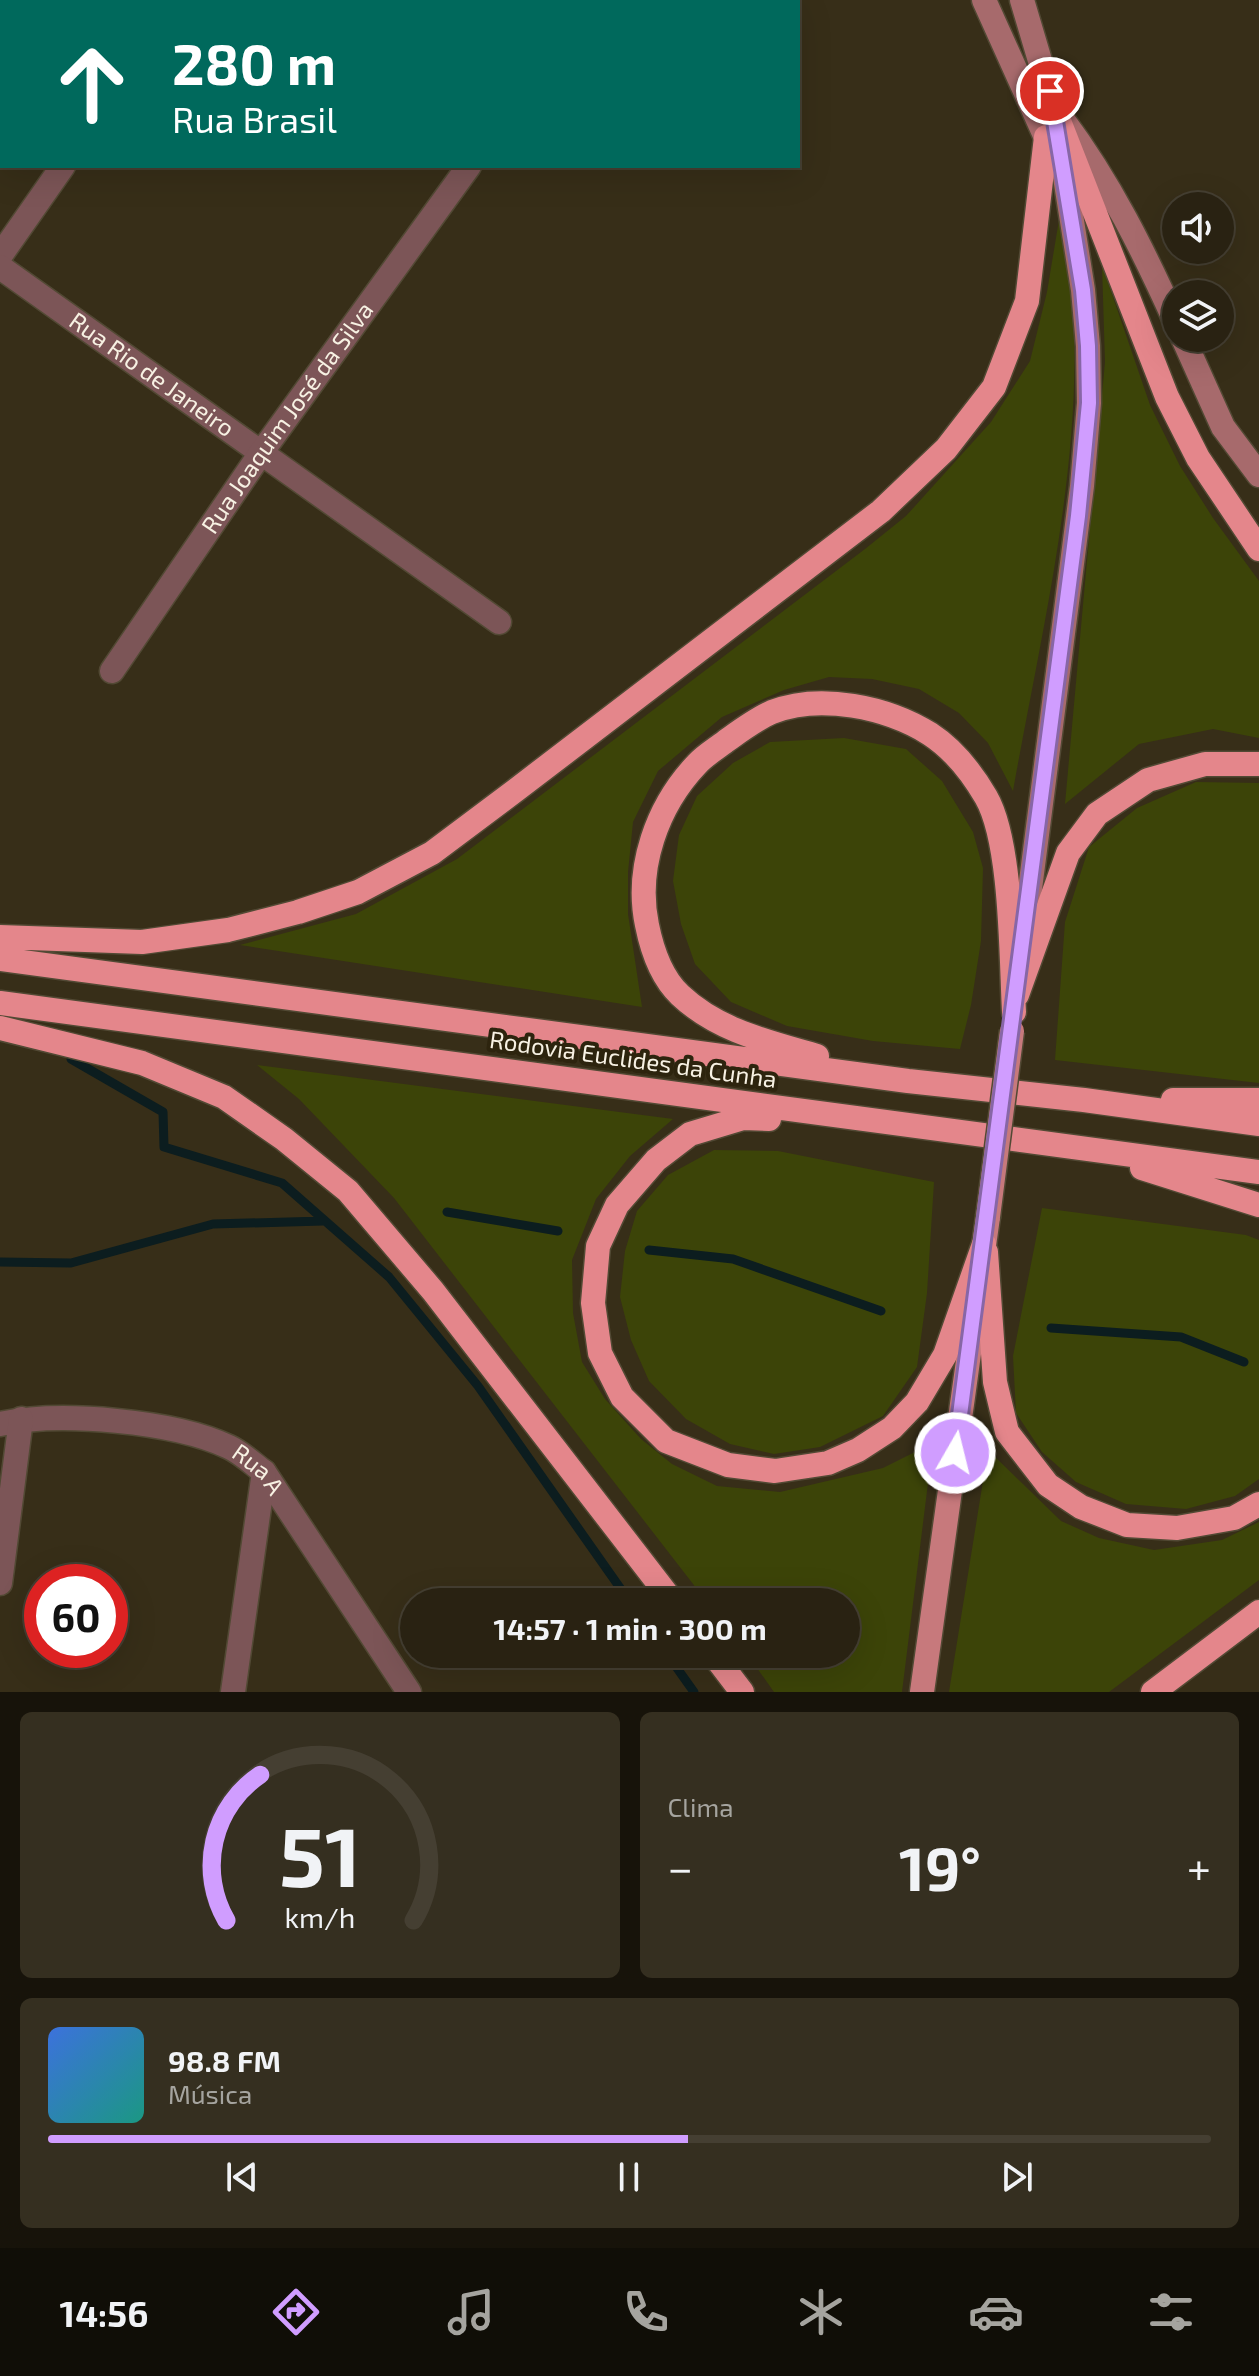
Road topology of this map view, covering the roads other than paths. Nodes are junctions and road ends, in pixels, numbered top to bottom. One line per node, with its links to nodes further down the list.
1 (984, 0): 4 (main road)
2 (1022, 0): 3 (main road)
3 (1054, 108): 7 (main road); 10 (main road); 14 (highway)
4 (1046, 137): 7 (main road); 18 (highway)
5 (62, 168): 8 (street)
6 (468, 168): 12 (street, Rua Joaquim José da Silva)
7 (1067, 185): 21 (main road)
8 (0, 256)
9 (0, 267): 12 (street, Rua Rio de Janeiro)
10 (1162, 293)
11 (1189, 352): 13 (main road)
12 (261, 453): 15 (street, Rua Rio de Janeiro); 16 (street, Rua Joaquim José da Silva)
13 (1259, 475)
14 (1259, 549)
15 (499, 622)
16 (112, 671)
17 (1259, 764): 21 (highway)
18 (0, 937)
19 (0, 959): 23 (highway, Rodovia Euclides da Cunha)
20 (0, 1003): 26 (highway, Rodovia Euclides da Cunha)
21 (1014, 1013): 23 (highway); 31 (main road, bridge)
22 (0, 1028): 36 (highway)
23 (908, 1081): 24 (highway, Rodovia Euclides da Cunha)
24 (1084, 1100): 25 (highway); 27 (highway, Rodovia Euclides da Cunha)
25 (1259, 1100)
26 (889, 1122): 28 (highway, Rodovia Euclides da Cunha); 31 (highway)
27 (1259, 1124)
28 (1075, 1146): 29 (highway, Rodovia Euclides da Cunha); 30 (highway)
29 (1259, 1172)
30 (1259, 1205)
31 (986, 1233): 34 (highway); 42 (main road)
32 (10, 1422): 33 (street, Rua A); 35 (street)
33 (264, 1472): 39 (street); 40 (street, Rua A)
34 (1259, 1504)
35 (0, 1583)
36 (662, 1588)
37 (1259, 1612): 43 (highway)
38 (724, 1668): 41 (highway)
39 (233, 1692)
40 (409, 1692)
41 (742, 1692)
42 (922, 1692)
43 (1153, 1692)

